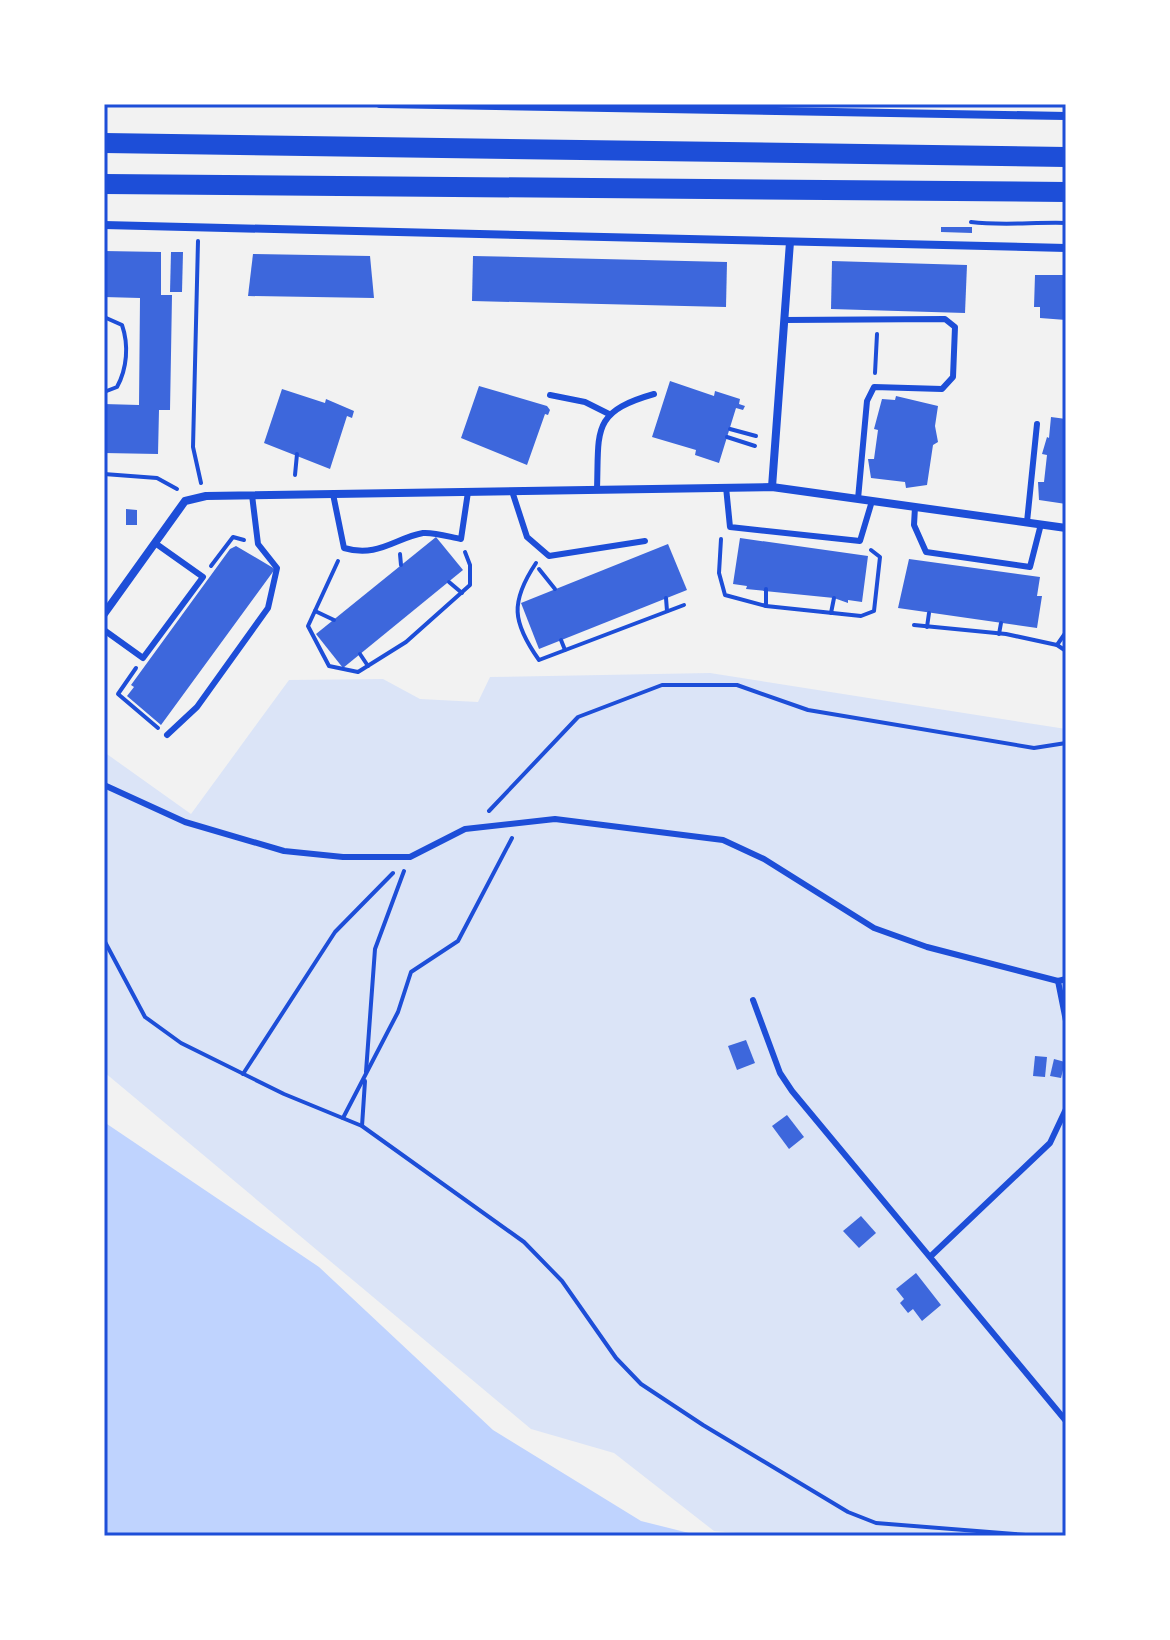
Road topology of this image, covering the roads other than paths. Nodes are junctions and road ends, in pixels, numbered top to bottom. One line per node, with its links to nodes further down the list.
1 (380, 104): 2 (street)
2 (803, 109): 3 (street)
3 (1066, 116)
4 (104, 143): 5 (main road)
5 (1066, 157)
6 (104, 184): 7 (main road)
7 (1066, 192)
8 (104, 225): 9 (street)
9 (790, 242): 10 (street); 11 (street)
10 (1066, 248)
11 (784, 320): 17 (street); 23 (lane)
12 (654, 394): 14 (lane)
13 (550, 395): 14 (lane)
14 (609, 414): 18 (lane)
15 (1037, 424): 26 (lane)
16 (726, 487): 17 (street); 18 (street); 24 (lane)
17 (772, 487): 23 (street)
18 (597, 489): 19 (street)
19 (512, 491): 20 (street); 29 (lane)
20 (468, 492): 21 (street); 21 (lane)
21 (333, 494): 22 (street)
22 (252, 495): 30 (street); 33 (lane)
23 (858, 499): 24 (street)
24 (872, 501): 25 (street)
25 (915, 507): 26 (street); 27 (lane)
26 (1027, 522): 27 (street)
27 (1041, 524): 28 (street)
28 (1066, 528)
29 (645, 541)
30 (155, 543): 31 (street); 32 (lane)
31 (104, 614)
32 (104, 630)
33 (167, 735)
34 (104, 785): 35 (lane)
35 (1062, 980): 37 (lane)
36 (753, 1000): 39 (lane)
37 (1066, 1021)
38 (1066, 1109): 39 (lane)
39 (932, 1255): 40 (lane)
40 (1066, 1421)

